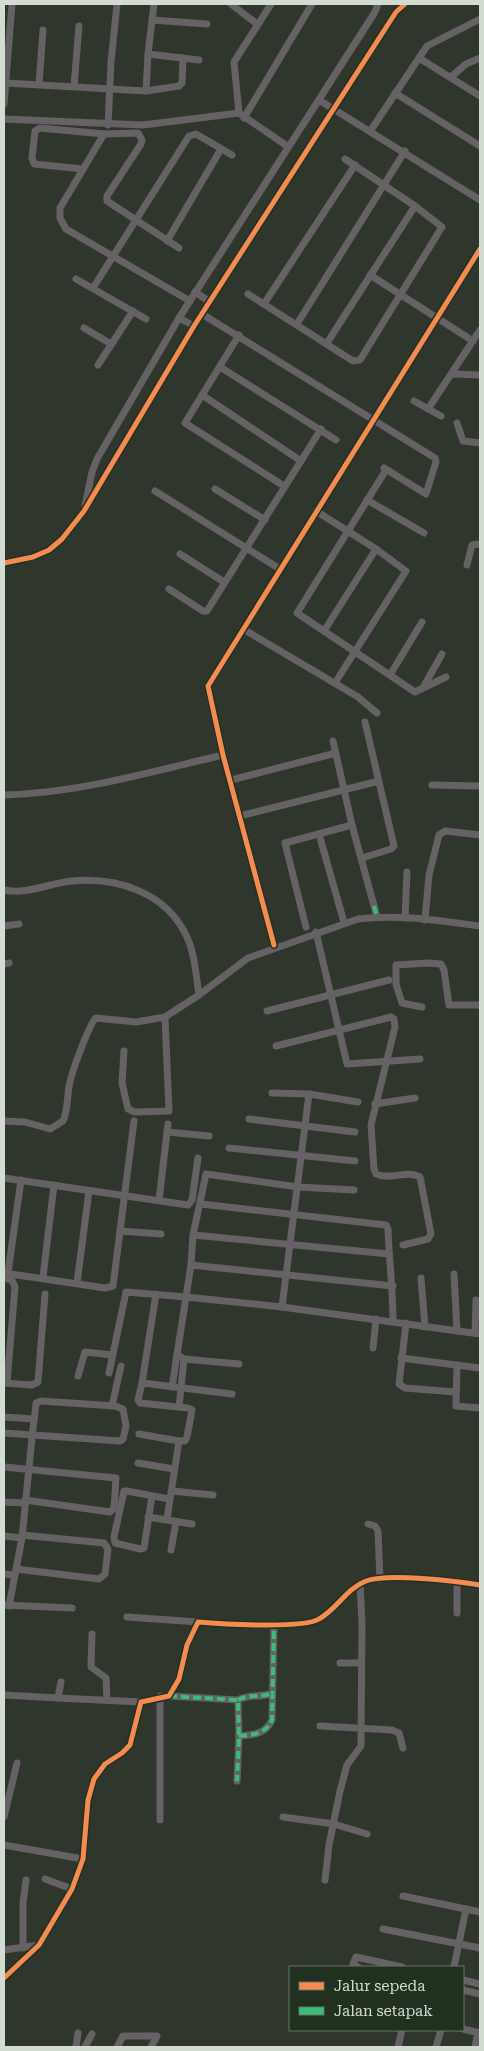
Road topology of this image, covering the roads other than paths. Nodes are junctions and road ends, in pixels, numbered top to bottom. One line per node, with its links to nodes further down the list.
1 (12, 4): 23 (street)
2 (117, 4): 26 (street)
3 (154, 4): 12 (street)
4 (231, 4): 14 (street)
5 (262, 4): 10 (street)
6 (272, 4): 10 (street)
7 (312, 4): 33 (street)
8 (378, 4): 30 (street)
9 (406, 4): 32 (street)
10 (265, 13): 14 (street)
11 (480, 19): 19 (street)
12 (152, 20): 13 (street); 17 (street)
13 (207, 24)
14 (257, 24): 33 (street)
15 (79, 26): 25 (street)
16 (43, 30): 24 (street)
17 (148, 54): 18 (street); 27 (street)
18 (183, 58): 21 (street); 27 (street)
19 (419, 58): 22 (street); 28 (street)
20 (480, 58): 22 (street)
21 (199, 60)
22 (452, 77): 29 (street)
23 (5, 83): 24 (street); 31 (street)
24 (39, 84): 25 (street)
25 (74, 86): 26 (street)
26 (109, 88): 27 (street); 35 (street)
27 (146, 91)
28 (395, 92): 36 (street); 39 (street)
29 (480, 96)
30 (319, 100): 32 (street); 38 (street)
31 (4, 104)
32 (334, 110): 36 (street); 61 (street)
33 (241, 115): 35 (street); 38 (street)
34 (4, 119): 35 (street)
35 (108, 125)
36 (371, 130): 41 (street)
37 (104, 134): 45 (street); 45 (street); 49 (street)
38 (287, 146): 57 (street)
39 (480, 146)
40 (221, 148): 42 (street); 49 (street); 50 (street)
41 (404, 151): 46 (street); 47 (street)
42 (232, 154)
43 (346, 159): 44 (street)
44 (355, 165): 46 (street); 62 (street)
45 (83, 169): 53 (street)
46 (384, 185): 48 (street); 68 (street)
47 (480, 200)
48 (415, 206): 54 (street); 59 (street)
49 (136, 220): 50 (street); 53 (street)
50 (167, 241): 51 (street)
51 (179, 248)
52 (480, 249): 65 (street)
53 (115, 256): 56 (street); 60 (street)
54 (370, 275): 59 (street); 74 (street)
55 (76, 279): 56 (street)
56 (93, 288): 63 (street)
57 (195, 292): 60 (street); 61 (street)
58 (248, 294): 62 (street)
59 (402, 294): 65 (street); 74 (street)
60 (190, 301): 66 (street)
61 (210, 302): 64 (street)
62 (264, 304): 68 (street)
63 (133, 311): 67 (street); 75 (street)
64 (202, 314): 69 (street); 72 (street)
65 (439, 317): 73 (street); 84 (street)
66 (179, 318): 69 (street); 94 (street)
67 (146, 319)
68 (297, 324): 74 (street)
69 (194, 326): 94 (street)
70 (84, 328): 75 (street)
71 (480, 330): 73 (street)
72 (239, 335): 77 (street); 84 (street)
73 (473, 341): 78 (street)
74 (327, 343)
75 (111, 344): 76 (street)
76 (98, 366)
77 (220, 367): 80 (street); 86 (street)
78 (453, 374): 79 (street); 82 (street)
79 (480, 375)
80 (202, 395): 89 (street); 90 (street)
81 (414, 401): 82 (street)
82 (428, 409): 83 (street)
83 (441, 416)
84 (373, 420): 93 (street); 95 (street)
85 (457, 423): 88 (street)
86 (321, 430): 87 (street); 89 (street)
87 (336, 440)
88 (480, 443)
89 (301, 460): 90 (street)
90 (284, 486): 96 (street)
91 (215, 488): 96 (street)
92 (155, 491): 100 (street)
93 (367, 500): 97 (street); 98 (street)
94 (84, 511): 103 (street)
95 (316, 511): 97 (street); 105 (street)
96 (265, 520): 100 (street)
97 (347, 529): 101 (street); 110 (street)
98 (424, 533)
99 (480, 544): 104 (street)
100 (246, 549): 105 (street); 106 (street)
101 (376, 549): 110 (street); 111 (street)
102 (180, 554): 106 (street)
103 (4, 563)
104 (467, 565)
105 (280, 569): 109 (street)
106 (224, 582): 107 (street)
107 (169, 589)
108 (422, 622): 113 (street)
109 (243, 629): 115 (street); 121 (street)
110 (324, 631): 111 (street)
111 (356, 652): 113 (street); 115 (street)
112 (442, 654): 116 (street)
113 (390, 675): 116 (street)
114 (446, 677): 116 (street)
115 (335, 683): 117 (street)
116 (424, 686)
117 (377, 713)
118 (365, 722): 123 (street)
119 (333, 741): 120 (street)
120 (336, 753): 122 (street); 126 (street)
121 (223, 755): 122 (street); 127 (street)
122 (231, 780): 128 (street)
123 (379, 780): 126 (street); 132 (street)
124 (432, 786): 125 (street)
125 (480, 786)
126 (346, 789): 128 (street); 129 (street)
127 (4, 795)
128 (240, 816): 144 (street)
129 (352, 825): 130 (street); 132 (street)
130 (319, 834): 137 (street); 142 (street)
131 (480, 835): 138 (street)
132 (362, 858): 135 (street)
133 (407, 872): 136 (street)
134 (4, 890): 146 (street)
135 (377, 917): 136 (street); 143 (street)
136 (405, 918): 138 (street)
137 (343, 919)
138 (426, 920): 141 (street)
139 (19, 924): 140 (street)
140 (4, 926)
141 (480, 926)
142 (306, 927)
143 (316, 932): 146 (street); 147 (street)
144 (274, 945)
145 (389, 980): 147 (street)
146 (200, 995): 151 (street)
147 (330, 995): 150 (street); 152 (street)
148 (480, 1005): 149 (street)
149 (422, 1007)
150 (267, 1011)
151 (165, 1017): 154 (street); 163 (street)
152 (339, 1032): 153 (street); 156 (street); 156 (street)
153 (276, 1046)
154 (124, 1051)
155 (420, 1059): 156 (street)
156 (386, 1063): 161 (street)
157 (272, 1093): 158 (street)
158 (308, 1094): 160 (street); 165 (street)
159 (415, 1098): 161 (street)
160 (358, 1102)
161 (375, 1104): 186 (street)
162 (248, 1119): 165 (street)
163 (4, 1121)
164 (134, 1121): 178 (street)
165 (304, 1125): 166 (street); 169 (street)
166 (355, 1132)
167 (209, 1136): 179 (street)
168 (229, 1148): 169 (street)
169 (302, 1156): 171 (street); 175 (street)
170 (198, 1158): 179 (street)
171 (355, 1160)
172 (4, 1178): 173 (street)
173 (21, 1180): 174 (street); 189 (street)
174 (54, 1185): 177 (street); 192 (street)
175 (298, 1187): 176 (street); 180 (street); 181 (street)
176 (354, 1190)
177 (89, 1191): 178 (street); 194 (street)
178 (124, 1196): 179 (street); 182 (street)
179 (159, 1200)
180 (201, 1204): 181 (street); 184 (street)
181 (294, 1214): 185 (street); 187 (street)
182 (120, 1231): 183 (street); 194 (street)
183 (161, 1234)
184 (193, 1235): 185 (street); 188 (street)
185 (290, 1244): 187 (street); 191 (street)
186 (403, 1245)
187 (388, 1254): 195 (street)
188 (192, 1265): 191 (street); 198 (street)
189 (5, 1274): 192 (street); 218 (street)
190 (454, 1274): 205 (street)
191 (286, 1275): 195 (street); 200 (street)
192 (43, 1277): 194 (street)
193 (421, 1278): 204 (street)
194 (78, 1283)
195 (393, 1286): 202 (street)
196 (45, 1294): 218 (street)
197 (156, 1294): 198 (street); 209 (street); 219 (street)
198 (186, 1297): 200 (street); 208 (street)
199 (476, 1300): 206 (street)
200 (282, 1307): 201 (street)
201 (376, 1319): 202 (street); 207 (street)
202 (393, 1321): 203 (street)
203 (406, 1323): 204 (street); 210 (street)
204 (425, 1327): 205 (street)
205 (457, 1331): 206 (street)
206 (477, 1333)
207 (373, 1348)
208 (177, 1354): 211 (street); 220 (street)
209 (112, 1355): 216 (street); 217 (street)
210 (401, 1358): 213 (street); 222 (street)
211 (184, 1359): 212 (street); 221 (street)
212 (239, 1364)
213 (456, 1365): 215 (street); 222 (street)
214 (122, 1366): 224 (street)
215 (480, 1368)
216 (109, 1373)
217 (78, 1376)
218 (5, 1383)
219 (142, 1384): 220 (street); 225 (street)
220 (172, 1387): 221 (street)
221 (182, 1388): 223 (street); 225 (street)
222 (455, 1392): 226 (street)
223 (232, 1394)
224 (112, 1406): 228 (street); 230 (street)
225 (179, 1407): 232 (street)
226 (480, 1408)
227 (4, 1417): 228 (street)
228 (34, 1419): 230 (street)
229 (4, 1433): 230 (street)
230 (32, 1434): 235 (street)
231 (139, 1434): 232 (street)
232 (179, 1441): 236 (street)
233 (138, 1463): 236 (street)
234 (4, 1467): 235 (street)
235 (28, 1468): 242 (street); 242 (street)
236 (174, 1468): 237 (street)
237 (172, 1491): 238 (street); 240 (street)
238 (213, 1495)
239 (152, 1496): 240 (street); 243 (street); 243 (street)
240 (169, 1499): 244 (street)
241 (4, 1502): 242 (street)
242 (25, 1502): 249 (street)
243 (148, 1517): 244 (street)
244 (167, 1519): 245 (street)
245 (176, 1522): 246 (street); 250 (street)
246 (192, 1524)
247 (368, 1524): 253 (street)
248 (4, 1536): 249 (street)
249 (22, 1536): 251 (street); 251 (street)
250 (171, 1550)
251 (16, 1572): 252 (street); 257 (street)
252 (4, 1574)
253 (380, 1579): 254 (street); 255 (street)
254 (457, 1582): 256 (street); 259 (street)
255 (360, 1584): 262 (street); 265 (street)
256 (480, 1585)
257 (6, 1606): 258 (street)
258 (72, 1608)
259 (457, 1613)
260 (127, 1617): 261 (street)
261 (198, 1622): 262 (street); 270 (street)
262 (274, 1624): 267 (street)
263 (92, 1634): 272 (street)
264 (340, 1663): 265 (street)
265 (361, 1663): 276 (street)
266 (61, 1682): 271 (street)
267 (272, 1693): 273 (street); 277 (street)
268 (4, 1696): 271 (street)
269 (160, 1696): 270 (street); 274 (street); 283 (street)
270 (169, 1696): 273 (street)
271 (58, 1698): 272 (street)
272 (107, 1700): 274 (street)
273 (238, 1700): 277 (street)
274 (141, 1702): 287 (street)
275 (320, 1726): 276 (street)
276 (362, 1729): 278 (street); 284 (street)
277 (239, 1736): 280 (street)
278 (403, 1748)
279 (17, 1763): 281 (street)
280 (237, 1781)
281 (4, 1817)
282 (282, 1817): 284 (street)
283 (160, 1820)
284 (334, 1824): 285 (street); 290 (street)
285 (367, 1834)
286 (4, 1845): 287 (street)
287 (83, 1859): 291 (street)
288 (45, 1878): 291 (street)
289 (26, 1880): 298 (street)
290 (325, 1880)
291 (72, 1889): 297 (street)
292 (403, 1896): 293 (street)
293 (466, 1909): 294 (street); 296 (street)
294 (480, 1912)
295 (382, 1929): 296 (street)
296 (460, 1944): 299 (street); 303 (street)
297 (39, 1945): 298 (street); 304 (street)
298 (24, 1948): 300 (street)
299 (480, 1948)
300 (4, 1950)
301 (378, 1965): 302 (street)
302 (356, 1966)
303 (454, 1966)
304 (4, 1978)
305 (464, 1980): 306 (street)
306 (480, 1984)
307 (464, 1990): 308 (street)
308 (480, 1994)
309 (464, 2029): 313 (street)
310 (402, 2031): 319 (street)
311 (441, 2031): 320 (street)
312 (78, 2033): 315 (street)
313 (479, 2033): 321 (street)
314 (92, 2034): 316 (street)
315 (76, 2047)
316 (85, 2047)
317 (117, 2047): 318 (street)
318 (151, 2047)
319 (398, 2047)
320 (436, 2047)
321 (475, 2047)

